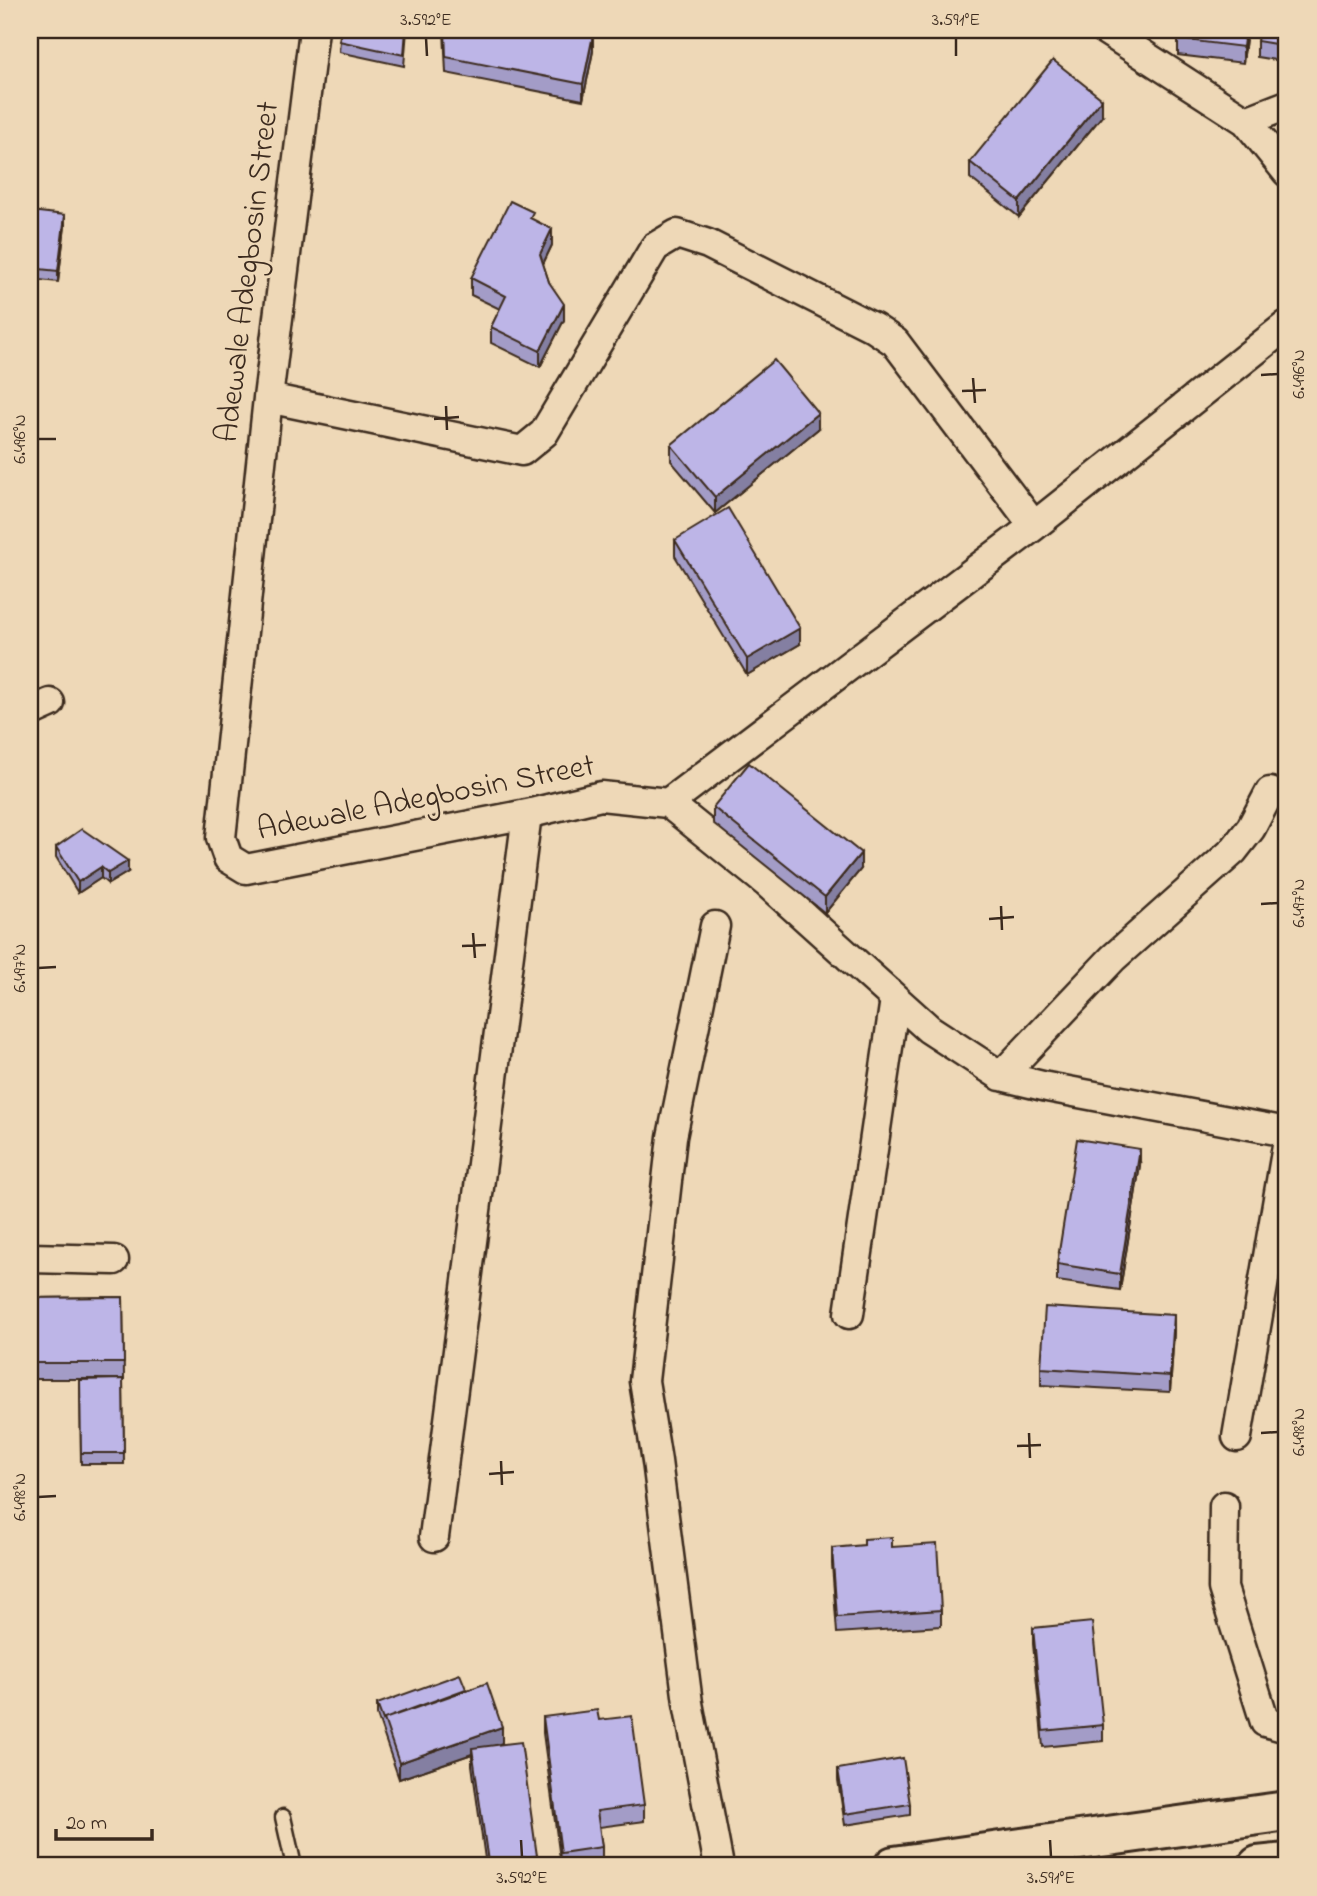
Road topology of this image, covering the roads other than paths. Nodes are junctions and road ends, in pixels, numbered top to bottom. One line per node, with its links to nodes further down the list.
1 (314, 30): 7 (street, Adewale Adegbosin Street)
2 (1105, 30): 4 (street)
3 (1287, 104): 4 (street)
4 (1246, 121): 5 (street)
5 (1287, 172)
6 (1287, 325): 8 (street)
7 (268, 398): 8 (street); 11 (street, Adewale Adegbosin Street)
8 (1034, 526): 10 (street)
9 (1270, 792): 14 (street)
10 (668, 803): 11 (street, Adewale Adegbosin Street); 13 (street)
11 (527, 814): 22 (street)
12 (715, 926): 28 (street)
13 (895, 999): 14 (street); 19 (street)
14 (1001, 1076): 15 (street)
15 (1287, 1132)
16 (1287, 1146): 20 (street)
17 (30, 1258): 18 (street)
18 (114, 1260)
19 (849, 1314)
20 (1237, 1437)
21 (1224, 1506): 23 (street)
22 (434, 1538)
23 (1287, 1728)
24 (1287, 1811): 29 (main road)
25 (283, 1817): 27 (lane)
26 (1287, 1863): 30 (main road)
27 (294, 1866)
28 (719, 1866)
29 (894, 1866)
30 (1258, 1866)

